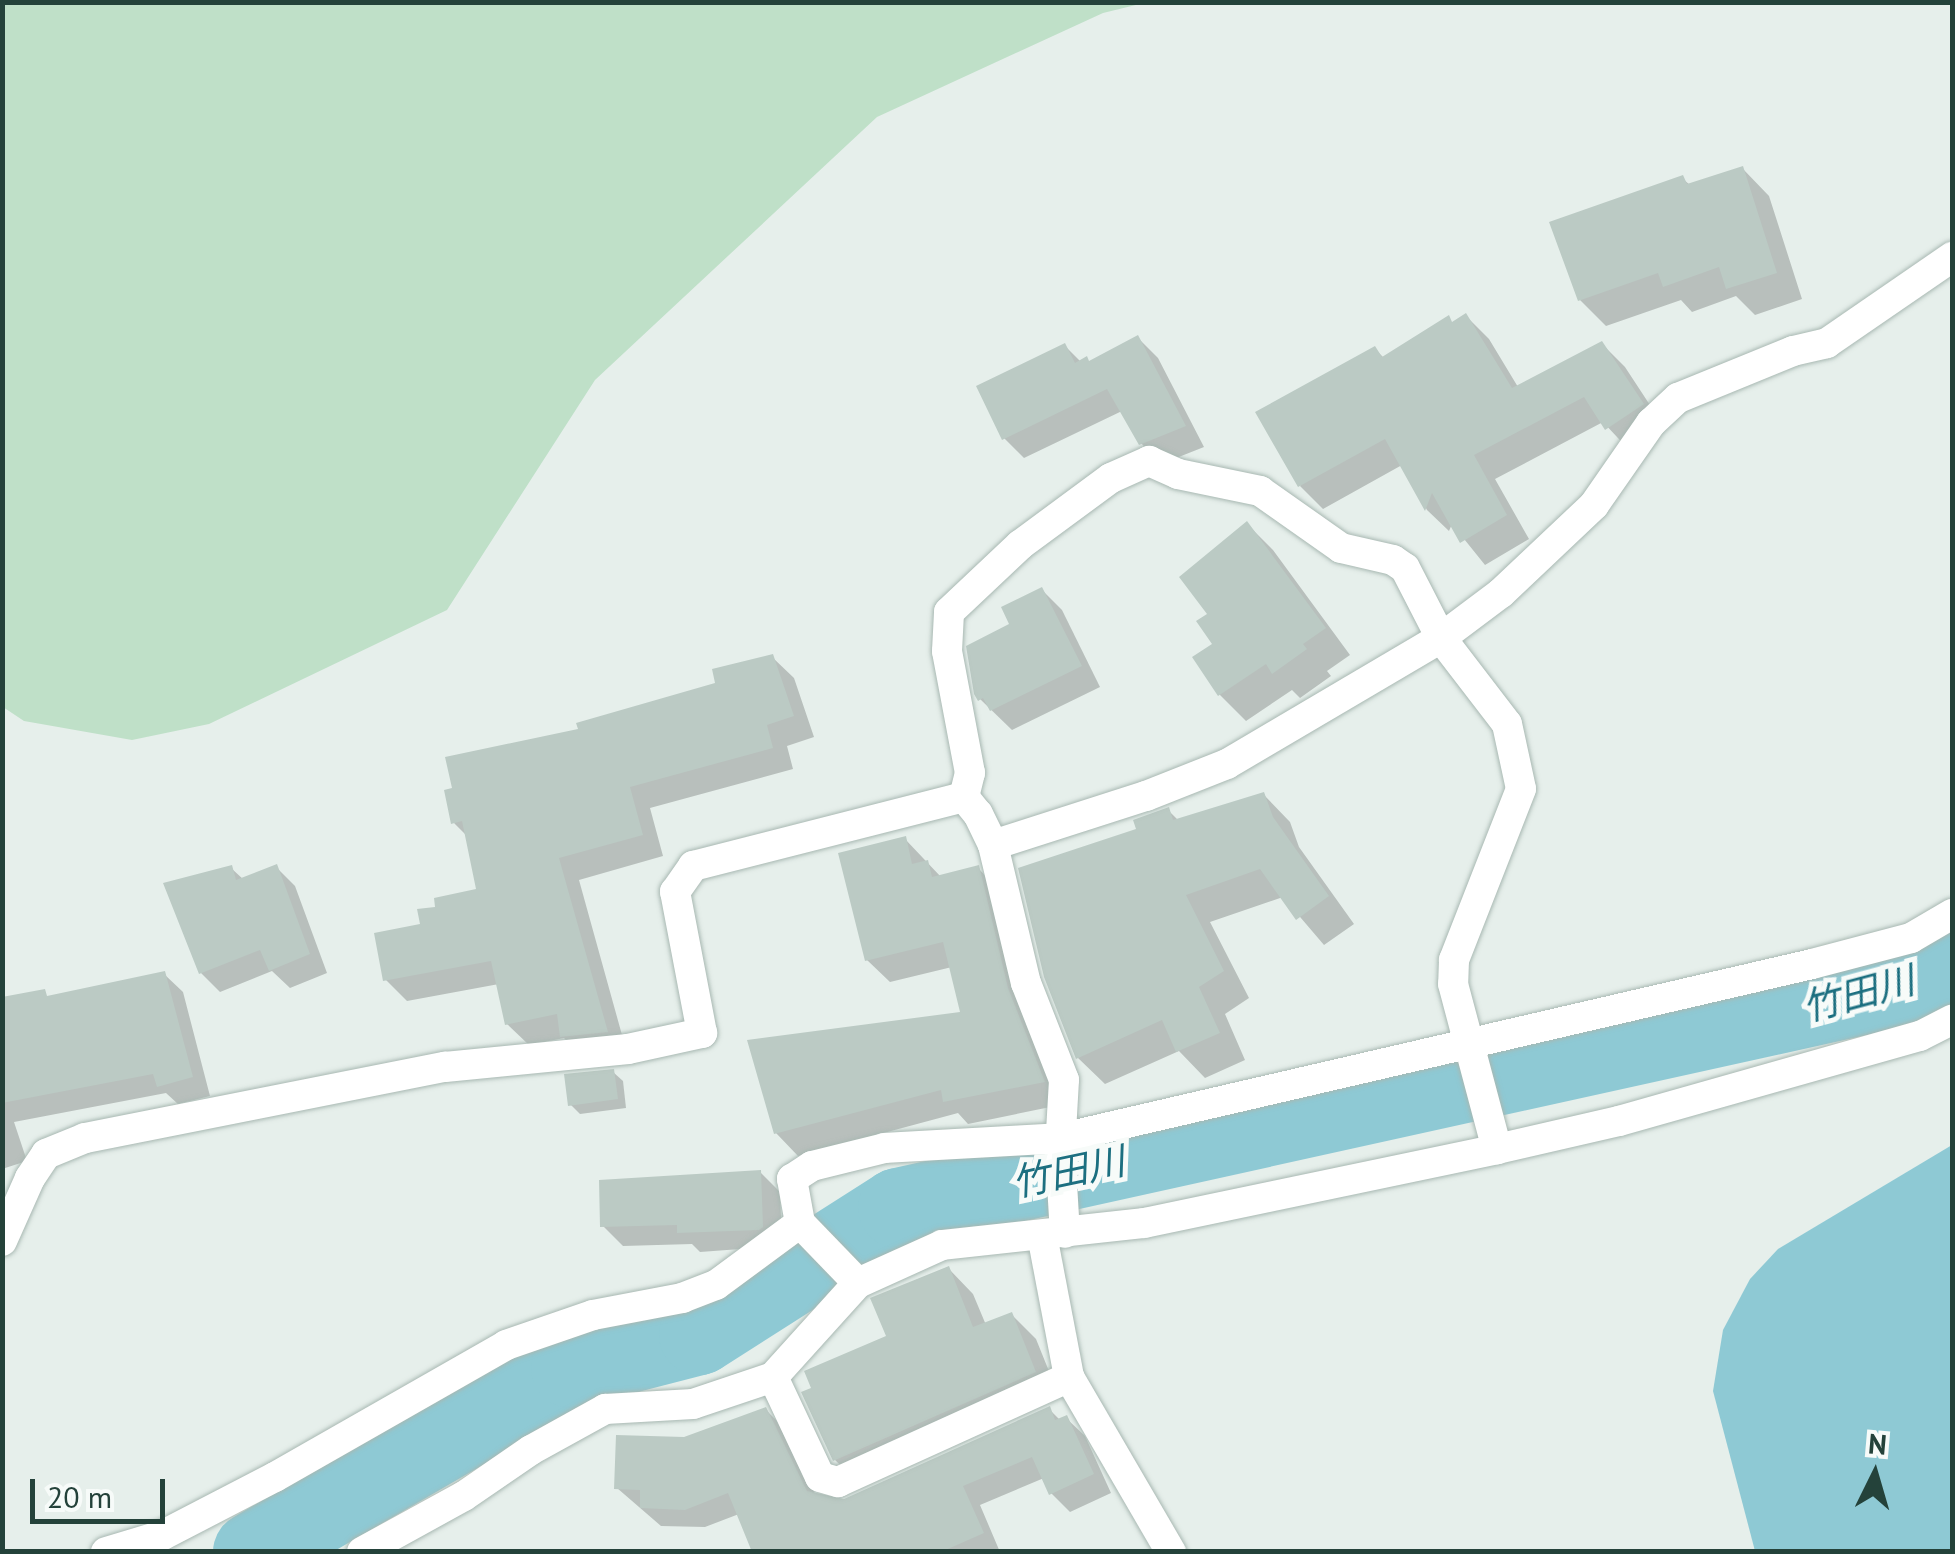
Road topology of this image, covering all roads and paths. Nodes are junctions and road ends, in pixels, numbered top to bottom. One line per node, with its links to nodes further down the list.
1 (1952, 257): 2 (street)
2 (1442, 638): 3 (street); 4 (street); 7 (street)
3 (964, 797): 4 (street); 12 (street)
4 (993, 845): 9 (street)
5 (1952, 914): 7 (street)
6 (1952, 1020): 8 (street)
7 (1473, 1050): 8 (street); 9 (street)
8 (1494, 1138): 11 (street)
9 (1061, 1144): 10 (street); 11 (street)
10 (803, 1226): 13 (street); 16 (street)
11 (1057, 1227): 13 (street); 15 (street)
12 (2, 1241)
13 (855, 1278): 14 (street)
14 (773, 1377): 15 (street); 17 (street)
15 (1068, 1377): 18 (street)
16 (106, 1552)
17 (362, 1552)
18 (1171, 1552)

